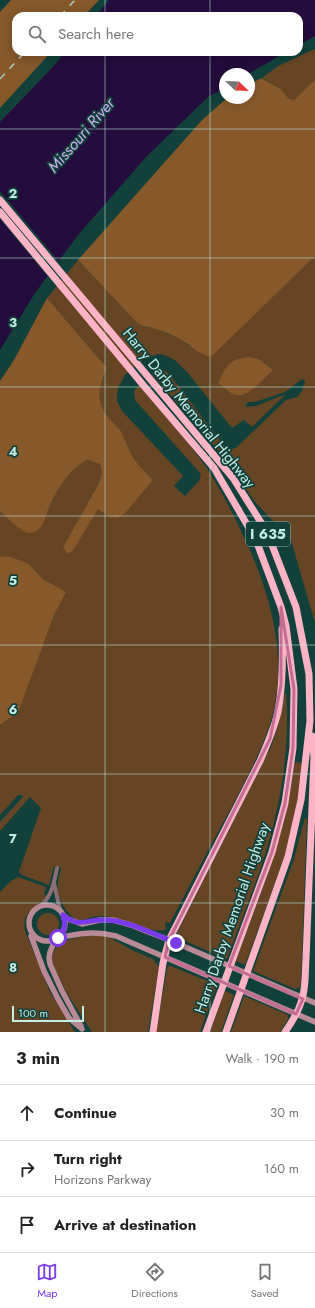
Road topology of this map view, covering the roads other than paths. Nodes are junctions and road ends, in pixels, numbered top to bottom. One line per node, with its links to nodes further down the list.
1 (0, 200): 4 (highway, Harry Darby Memorial Highway / I 635)
2 (0, 212): 3 (highway, Harry Darby Memorial Highway / I 635)
3 (281, 607): 11 (highway); 19 (highway, Harry Darby Memorial Highway / I 635)
4 (310, 721): 13 (highway); 20 (highway, Harry Darby Memorial Highway / I 635)
5 (57, 868): 6 (street)
6 (54, 884): 7 (street); 8 (street)
7 (40, 906): 8 (street); 9 (street)
8 (61, 913): 10 (street); 11 (street)
9 (30, 932): 10 (street); 17 (street)
10 (57, 939): 12 (street); 17 (street)
11 (169, 940): 12 (highway); 13 (street)
12 (165, 956): 15 (street); 18 (highway)
13 (303, 999): 14 (street); 15 (highway)
14 (315, 1003)
15 (296, 1014): 16 (street); 21 (highway)
16 (315, 1022)
17 (83, 1030)
18 (153, 1032)
19 (206, 1032)
20 (226, 1032)
21 (285, 1032)

